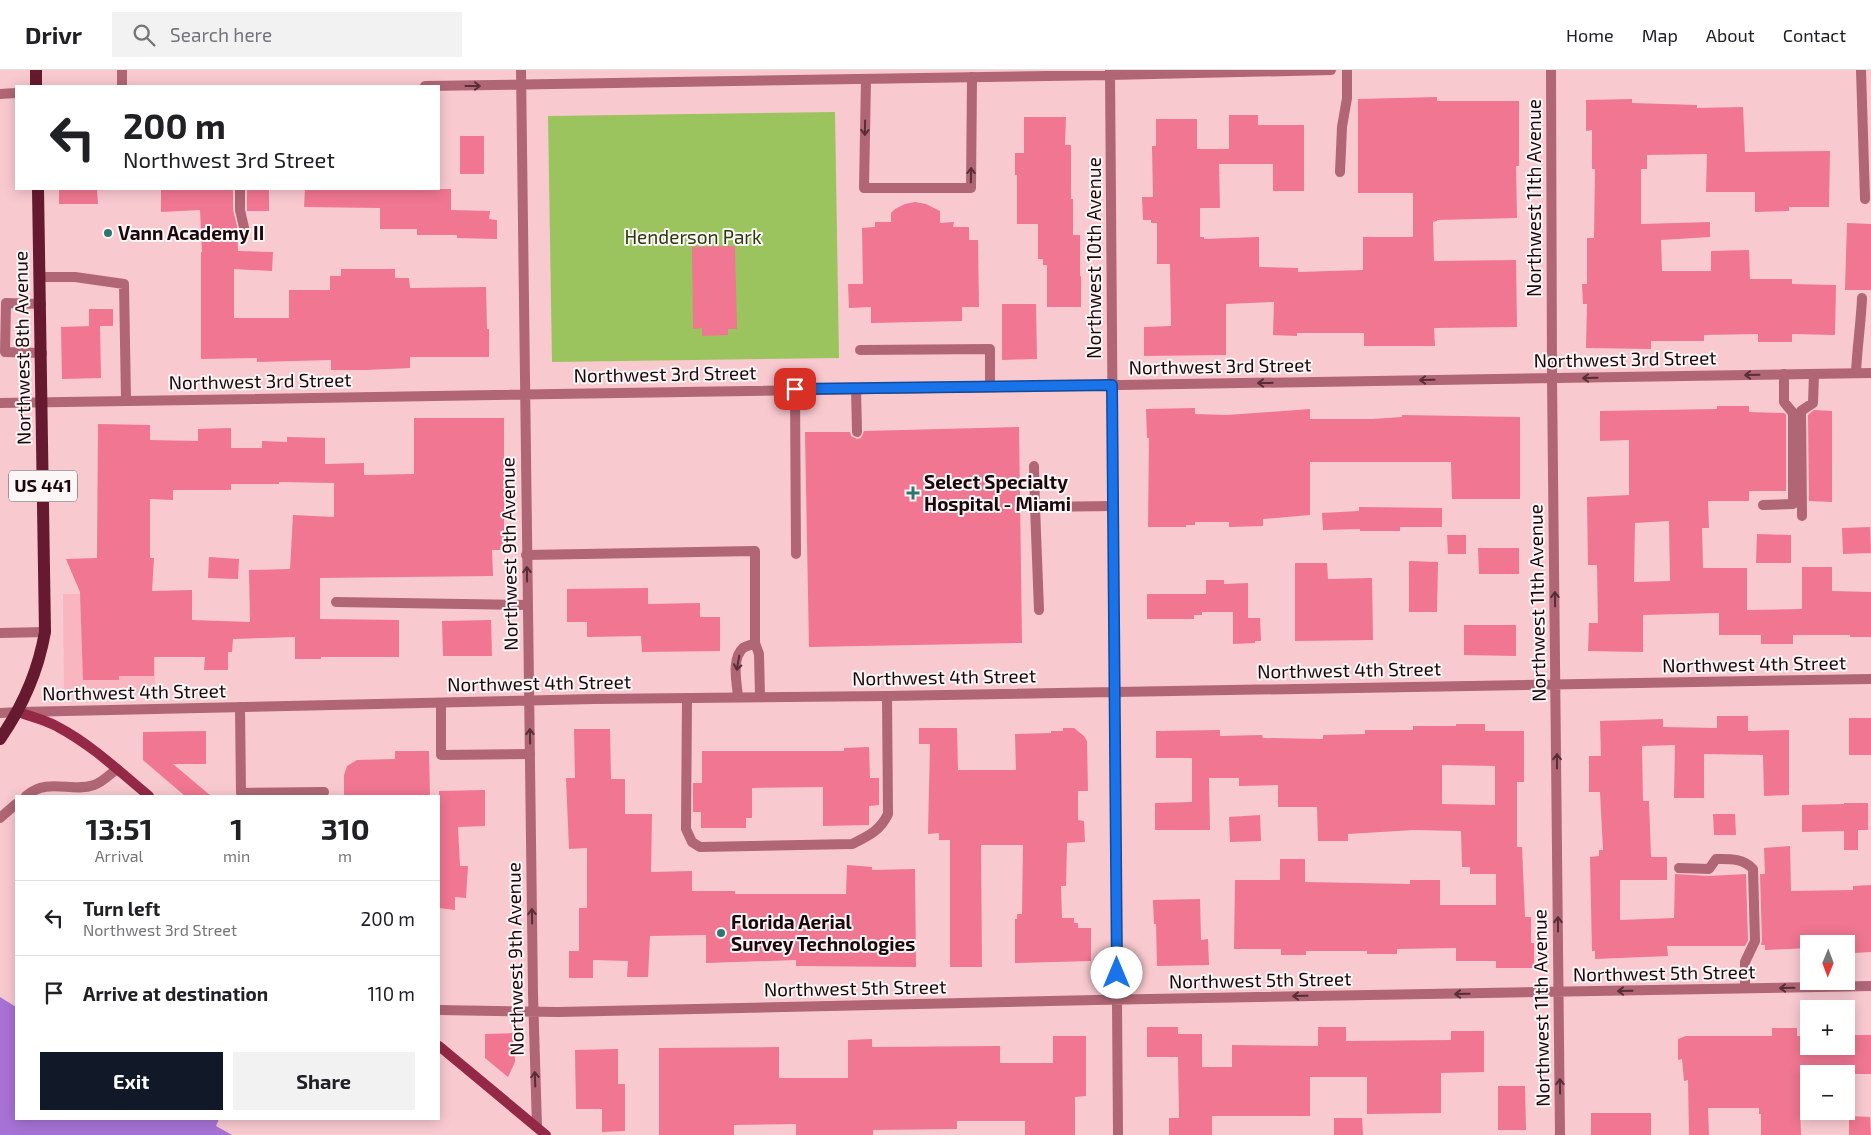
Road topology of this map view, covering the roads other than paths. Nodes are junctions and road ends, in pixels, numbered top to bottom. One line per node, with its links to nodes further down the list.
1 (36, 70): 12 (main road)
2 (122, 70): 13 (street)
3 (521, 70): 14 (street, Northwest 9th Avenue)
4 (1331, 70): 8 (street)
5 (1347, 70): 18 (street)
6 (1551, 70): 32 (street, Northwest 11th Avenue)
7 (1861, 70): 21 (street)
8 (1266, 71): 9 (street)
9 (1110, 73): 10 (street); 33 (street, Northwest 10th Avenue)
10 (972, 77): 11 (street); 11 (street, one-way to 10)
11 (866, 79): 14 (street)
12 (36, 85)
13 (122, 85)
14 (521, 85): 15 (street, one-way to 14); 37 (street, Northwest 9th Avenue)
15 (440, 86)
16 (15, 93): 17 (street)
17 (0, 94)
18 (1340, 172)
19 (38, 190): 23 (main road, Northwest 8th Avenue / US 441)
20 (240, 190): 22 (street)
21 (1865, 199)
22 (245, 232)
23 (40, 277): 25 (main road, Northwest 8th Avenue / US 441); 38 (street)
24 (1862, 298): 29 (street)
25 (41, 304): 27 (main road, Northwest 8th Avenue / US 441); 27 (street)
26 (860, 350): 34 (street)
27 (42, 353): 39 (main road, Northwest 8th Avenue / US 441)
28 (1871, 372): 29 (street, Northwest 3rd Street)
29 (1856, 373): 31 (street, Northwest 3rd Street)
30 (1784, 374): 31 (street, Northwest 3rd Street); 32 (street, Northwest 3rd Street, one-way to 32); 43 (street)
31 (1814, 374): 46 (street)
32 (1552, 378): 33 (street, Northwest 3rd Street, one-way to 33); 56 (street, Northwest 11th Avenue, one-way to 32)
33 (1112, 385): 34 (street, Northwest 3rd Street); 44 (street, Northwest 10th Avenue)
34 (990, 386): 35 (street, Northwest 3rd Street)
35 (856, 388): 36 (street, Northwest 3rd Street); 41 (street)
36 (795, 389): 37 (street, Northwest 3rd Street); 47 (street)
37 (525, 395): 38 (street, Northwest 3rd Street); 48 (street, Northwest 9th Avenue)
38 (126, 400): 39 (street, Northwest 3rd Street)
39 (42, 402): 40 (street, Northwest 3rd Street); 52 (main road, Northwest 8th Avenue / US 441)
40 (0, 403)
41 (856, 432)
42 (1034, 466): 45 (street)
43 (1763, 505)
44 (1114, 506): 45 (street); 57 (street, Northwest 10th Avenue)
45 (1035, 507): 51 (street)
46 (1802, 516)
47 (796, 554)
48 (526, 555): 50 (street, Northwest 9th Avenue, one-way to 48); 54 (street)
49 (336, 602): 50 (street)
50 (527, 605): 62 (street, Northwest 9th Avenue)
51 (1039, 610)
52 (45, 632): 53 (street); 65 (main road, Northwest 8th Avenue / US 441)
53 (0, 633)
54 (754, 643): 59 (street, one-way to 59); 60 (street)
55 (1871, 679): 56 (street, Northwest 4th Street)
56 (1556, 684): 57 (street, Northwest 4th Street); 79 (street, Northwest 11th Avenue, one-way to 56)
57 (1116, 692): 58 (street, Northwest 4th Street); 80 (street, Northwest 10th Avenue)
58 (887, 696): 60 (street, Northwest 4th Street); 61 (street)
59 (738, 697): 60 (street, Northwest 4th Street); 61 (street, Northwest 4th Street)
60 (760, 697)
61 (687, 698): 62 (street, Northwest 4th Street)
62 (529, 701): 63 (street, Northwest 4th Street); 69 (street, Northwest 9th Avenue, one-way to 62)
63 (441, 703): 64 (street, Northwest 4th Street); 69 (street)
64 (240, 707): 65 (street, Northwest 4th Street); 71 (street)
65 (18, 712): 66 (street, Northwest 4th Street); 67 (main road); 68 (main road, US 441); 70 (main road)
66 (0, 713)
67 (0, 724)
68 (0, 739)
69 (530, 754): 82 (street, Northwest 9th Avenue, one-way to 69)
70 (117, 770): 72 (street); 73 (main road)
71 (324, 792)
72 (27, 795)
73 (148, 795)
74 (15, 805): 75 (street)
75 (0, 818)
76 (1679, 868): 78 (street)
77 (1871, 986): 78 (street, Northwest 5th Street, one-way to 78)
78 (1745, 988): 79 (street, Northwest 5th Street, one-way to 79)
79 (1558, 992): 80 (street, Northwest 5th Street, one-way to 80); 87 (street, Northwest 11th Avenue, one-way to 79)
80 (1118, 1000): 82 (street, Northwest 5th Street); 86 (street, Northwest 10th Avenue)
81 (440, 1010): 82 (street, Northwest 5th Street)
82 (533, 1010): 84 (street, Northwest 9th Avenue, one-way to 82)
83 (440, 1047): 84 (main road)
84 (537, 1128): 85 (main road)
85 (546, 1135)
86 (1118, 1135)
87 (1560, 1135)

